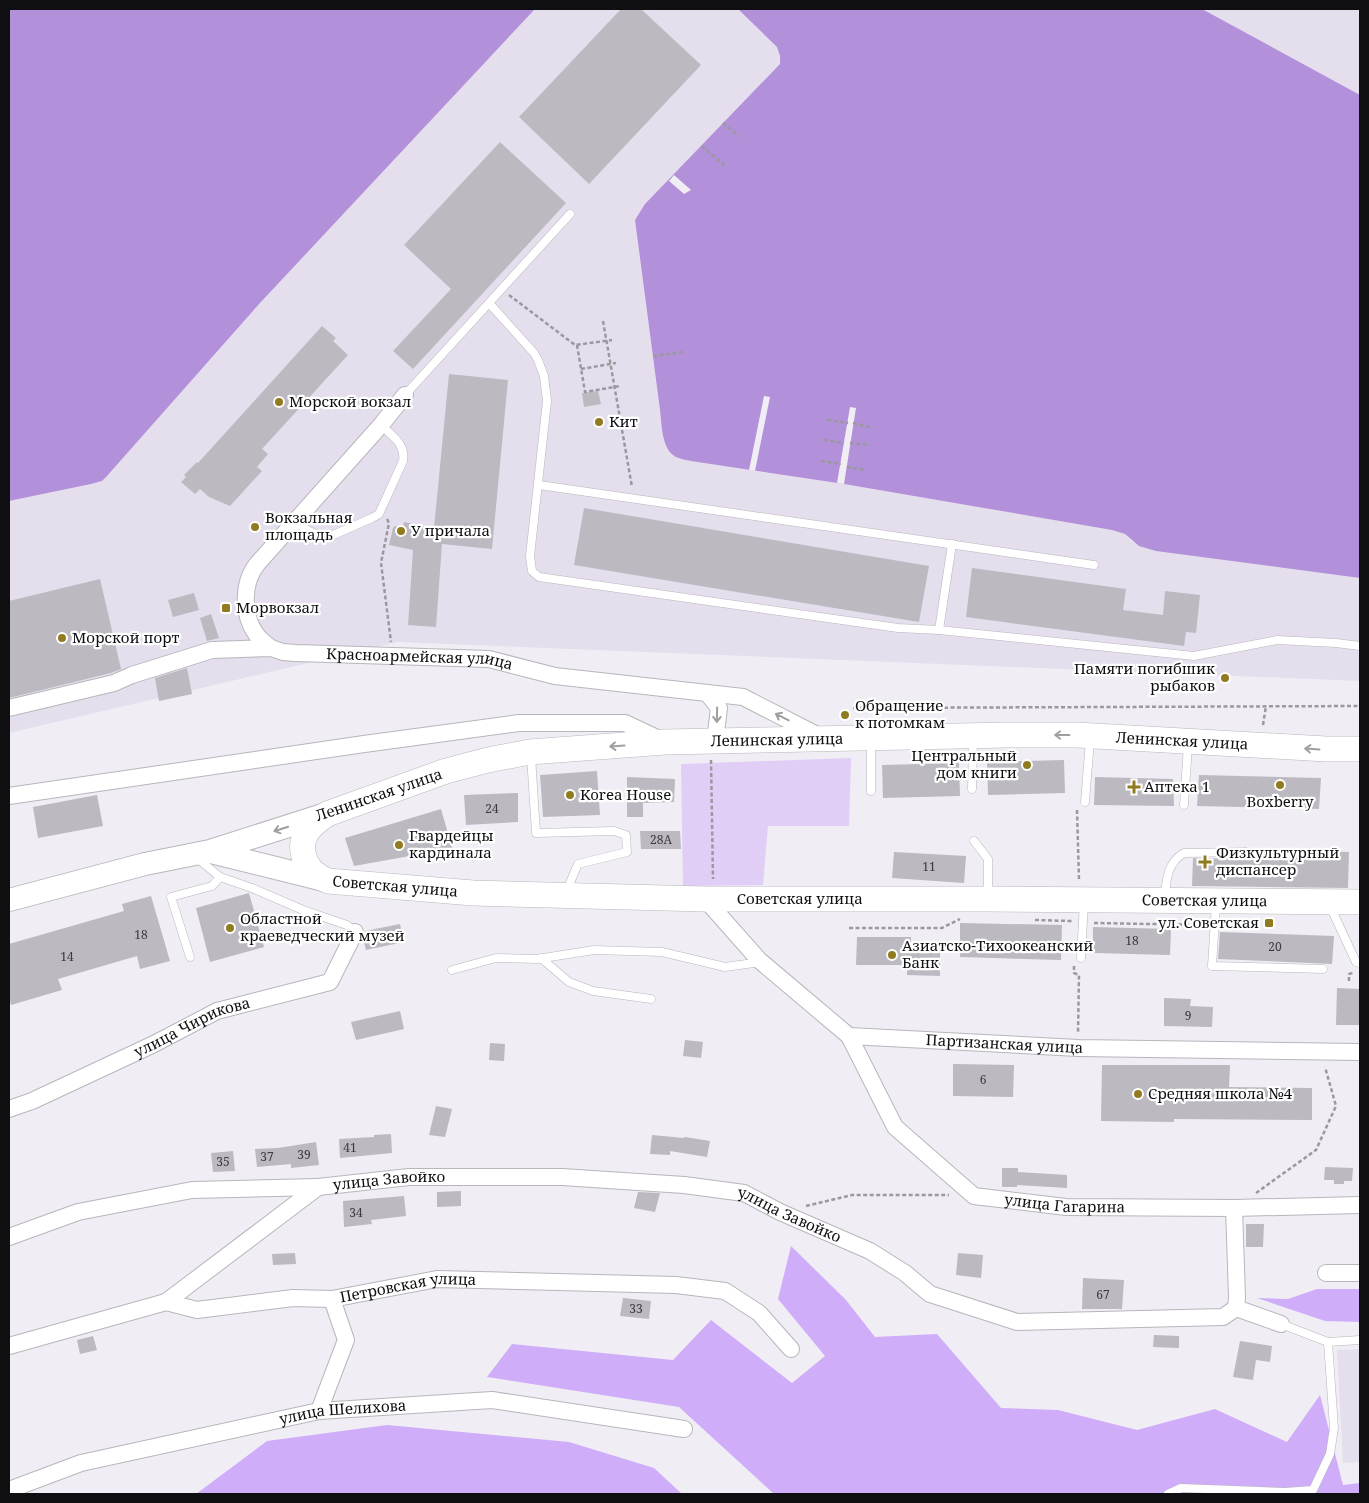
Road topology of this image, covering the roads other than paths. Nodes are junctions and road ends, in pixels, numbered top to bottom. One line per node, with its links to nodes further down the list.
1 (570, 214): 2 (lane)
2 (489, 303): 3 (lane); 5 (lane)
3 (406, 395): 4 (street)
4 (381, 425): 6 (street); 6 (lane)
5 (539, 485): 7 (lane); 9 (lane)
6 (296, 522): 11 (street)
7 (952, 544): 8 (lane); 9 (lane)
8 (1094, 565)
9 (939, 630): 10 (lane)
10 (1360, 646)
11 (271, 648): 12 (street, Красноармейская улица); 13 (street, Красноармейская улица)
12 (707, 693): 17 (street, Красноармейская улица, one-way to 12); 20 (street, one-way to 20)
13 (9, 708)
14 (1090, 735): 15 (main road, Ленинская улица, one-way to 15); 18 (main road, Ленинская улица); 26 (lane)
15 (973, 736): 16 (main road, Ленинская улица); 23 (lane)
16 (872, 738): 17 (main road, Ленинская улица); 24 (lane)
17 (825, 739): 20 (main road, Ленинская улица)
18 (1188, 740): 21 (main road, Ленинская улица, one-way to 18); 27 (lane)
19 (665, 742): 20 (main road, Ленинская улица); 22 (main road, Ленинская улица, one-way to 22); 25 (street)
20 (713, 747)
21 (1360, 749)
22 (530, 752): 28 (main road, Ленинская улица); 35 (lane)
23 (972, 789)
24 (871, 791)
25 (9, 796)
26 (1081, 804)
27 (1184, 805)
28 (327, 814): 31 (main road, Ленинская улица, one-way to 31); 33 (main road, Советская улица)
29 (974, 841): 36 (lane)
30 (1246, 852): 38 (lane)
31 (202, 853): 32 (lane); 33 (main road, Ленинская улица); 37 (main road, Ленинская улица)
32 (220, 877): 43 (lane); 44 (lane)
33 (328, 881): 35 (main road, Советская улица)
34 (709, 893): 35 (main road, Советская улица); 36 (main road, Советская улица); 47 (street)
35 (565, 895)
36 (988, 899): 39 (main road, Советская улица)
37 (9, 900)
38 (1165, 901): 39 (main road, Советская улица); 40 (main road, Советская улица)
39 (1080, 902): 46 (lane)
40 (1216, 902): 41 (main road, Советская улица); 49 (lane)
41 (1328, 902): 42 (main road, Советская улица); 48 (lane)
42 (1360, 902)
43 (354, 932): 54 (street, улица Чирикова)
44 (190, 957)
45 (541, 958): 47 (lane); 50 (lane); 51 (lane)
46 (1081, 958)
47 (761, 962): 52 (street)
48 (1360, 963)
49 (1323, 969)
50 (452, 970)
51 (651, 999)
52 (849, 1036): 53 (street, Партизанская улица); 57 (street, улица Гагарина)
53 (1360, 1052)
54 (9, 1109)
55 (318, 1187): 58 (street, улица Завойко); 62 (street, улица Завойко); 63 (street, улица Завойко)
56 (1360, 1205): 57 (street, улица Гагарина)
57 (1234, 1208): 63 (street)
58 (9, 1237)
59 (1326, 1273): 60 (street)
60 (1360, 1273)
61 (332, 1299): 62 (street, Петровская улица); 68 (street, Петровская улица); 69 (street)
62 (166, 1302): 67 (street)
63 (1236, 1308): 64 (street)
64 (1281, 1324): 66 (lane)
65 (1360, 1340): 66 (lane)
66 (1328, 1342): 72 (lane)
67 (9, 1346)
68 (792, 1349)
69 (319, 1411): 70 (street, улица Шелихова); 71 (street, улица Шелихова)
70 (684, 1429)
71 (9, 1490)
72 (1168, 1494)

